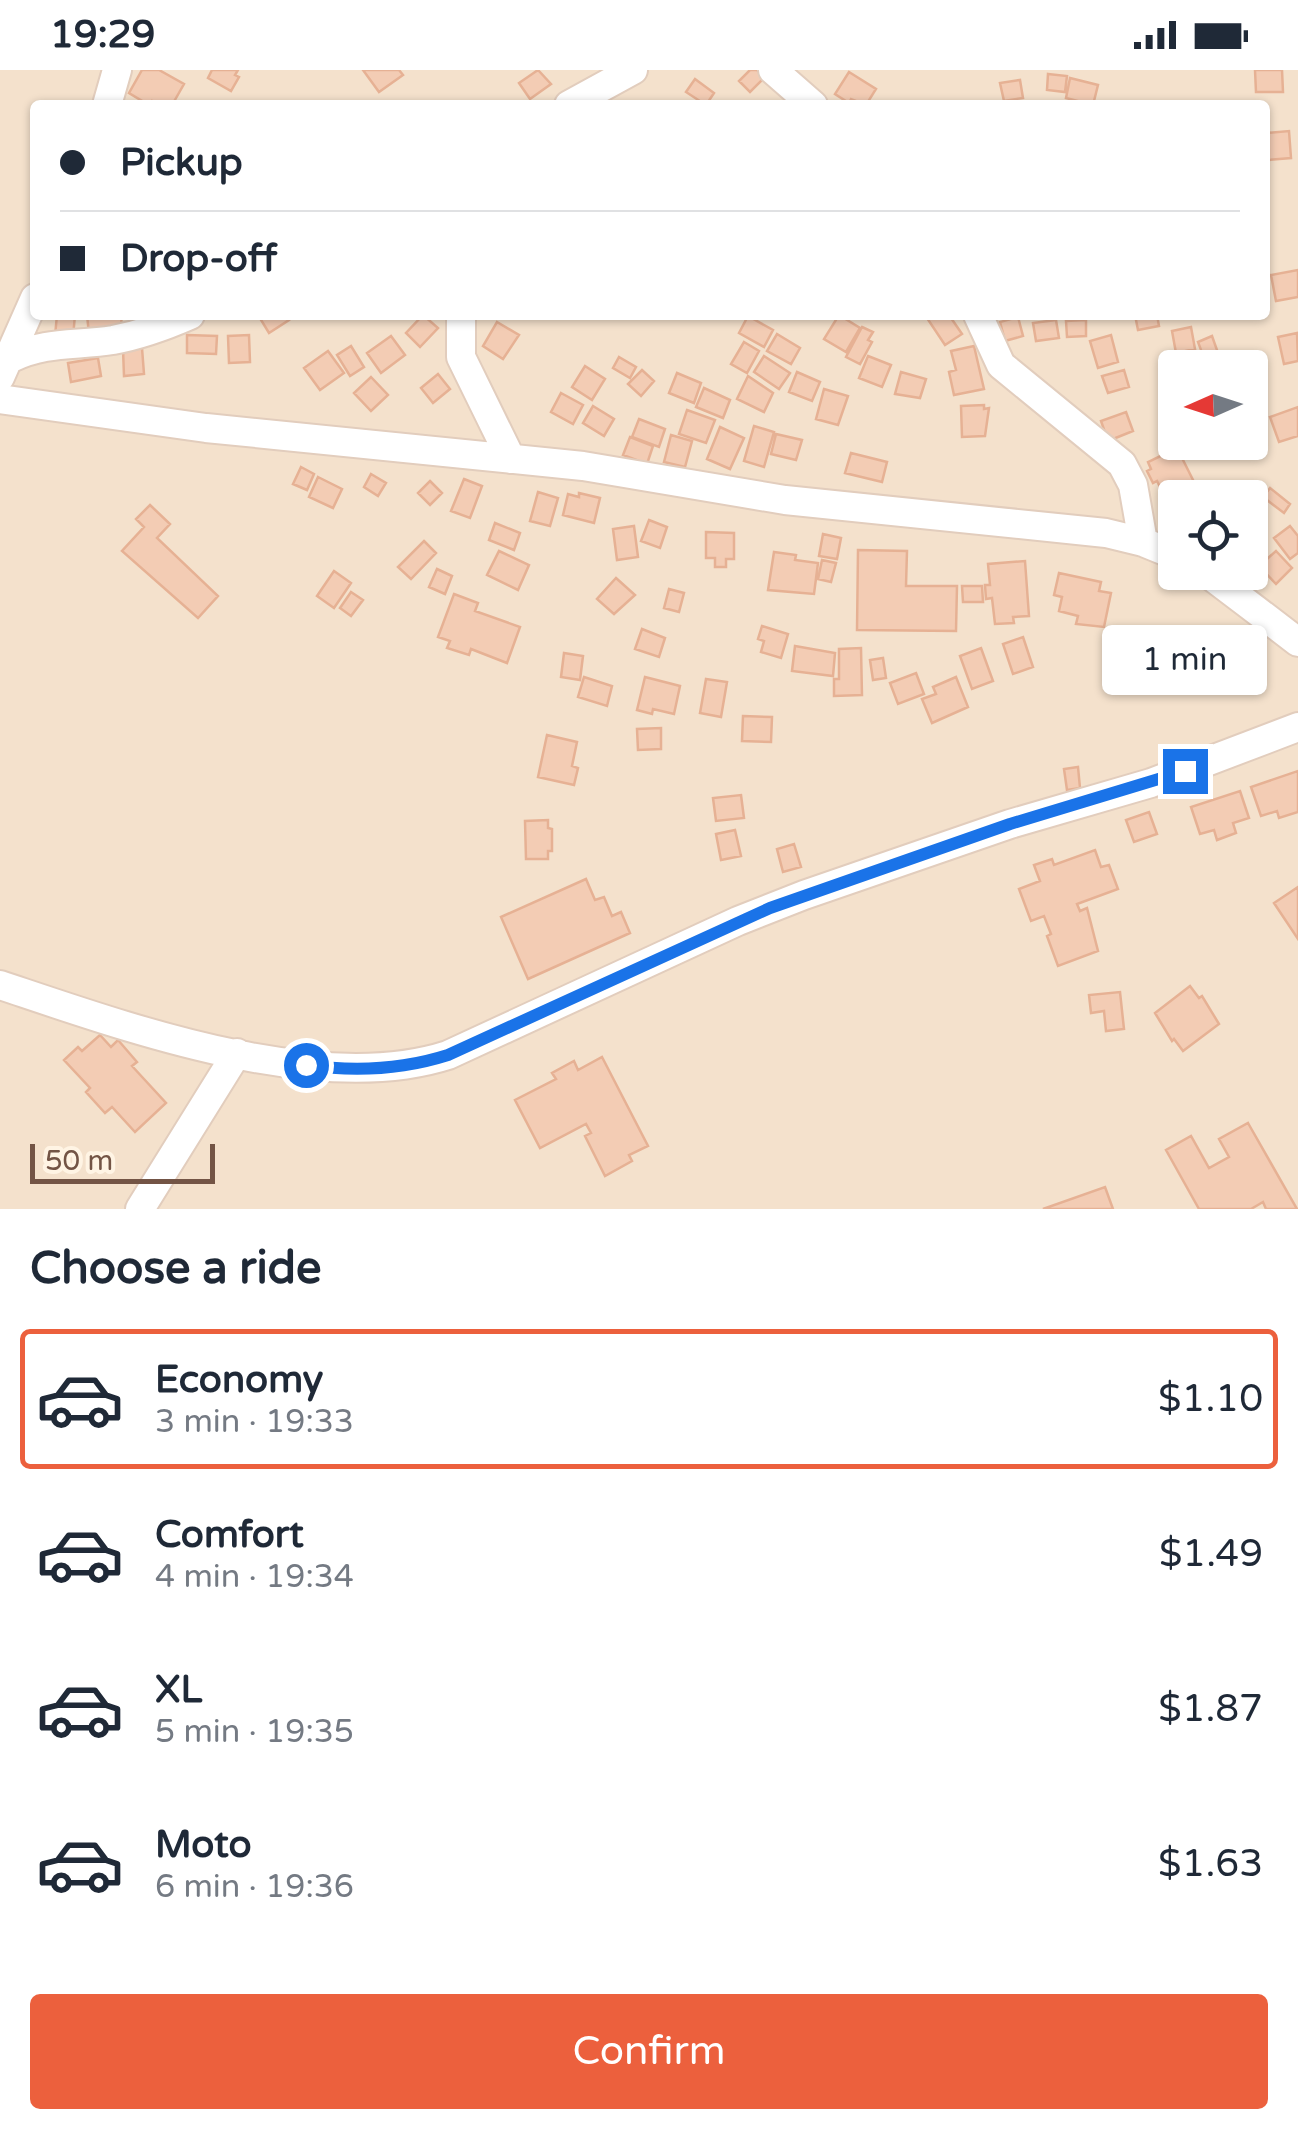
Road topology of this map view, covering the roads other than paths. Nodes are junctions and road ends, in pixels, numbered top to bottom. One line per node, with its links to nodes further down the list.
1 (117, 70): 4 (street)
2 (633, 70): 5 (street)
3 (773, 70): 6 (street)
4 (108, 100)
5 (578, 100)
6 (807, 100)
7 (30, 310): 11 (street)
8 (179, 320): 11 (street)
9 (461, 320): 13 (street)
10 (980, 320): 14 (street)
11 (5, 367)
12 (0, 398): 13 (street)
13 (511, 459): 14 (street)
14 (1142, 542): 15 (street)
15 (1158, 549)
16 (1230, 590): 17 (street)
17 (1298, 642)
18 (1298, 727): 20 (street)
19 (0, 985): 20 (street)
20 (237, 1053): 21 (street)
21 (140, 1209)

